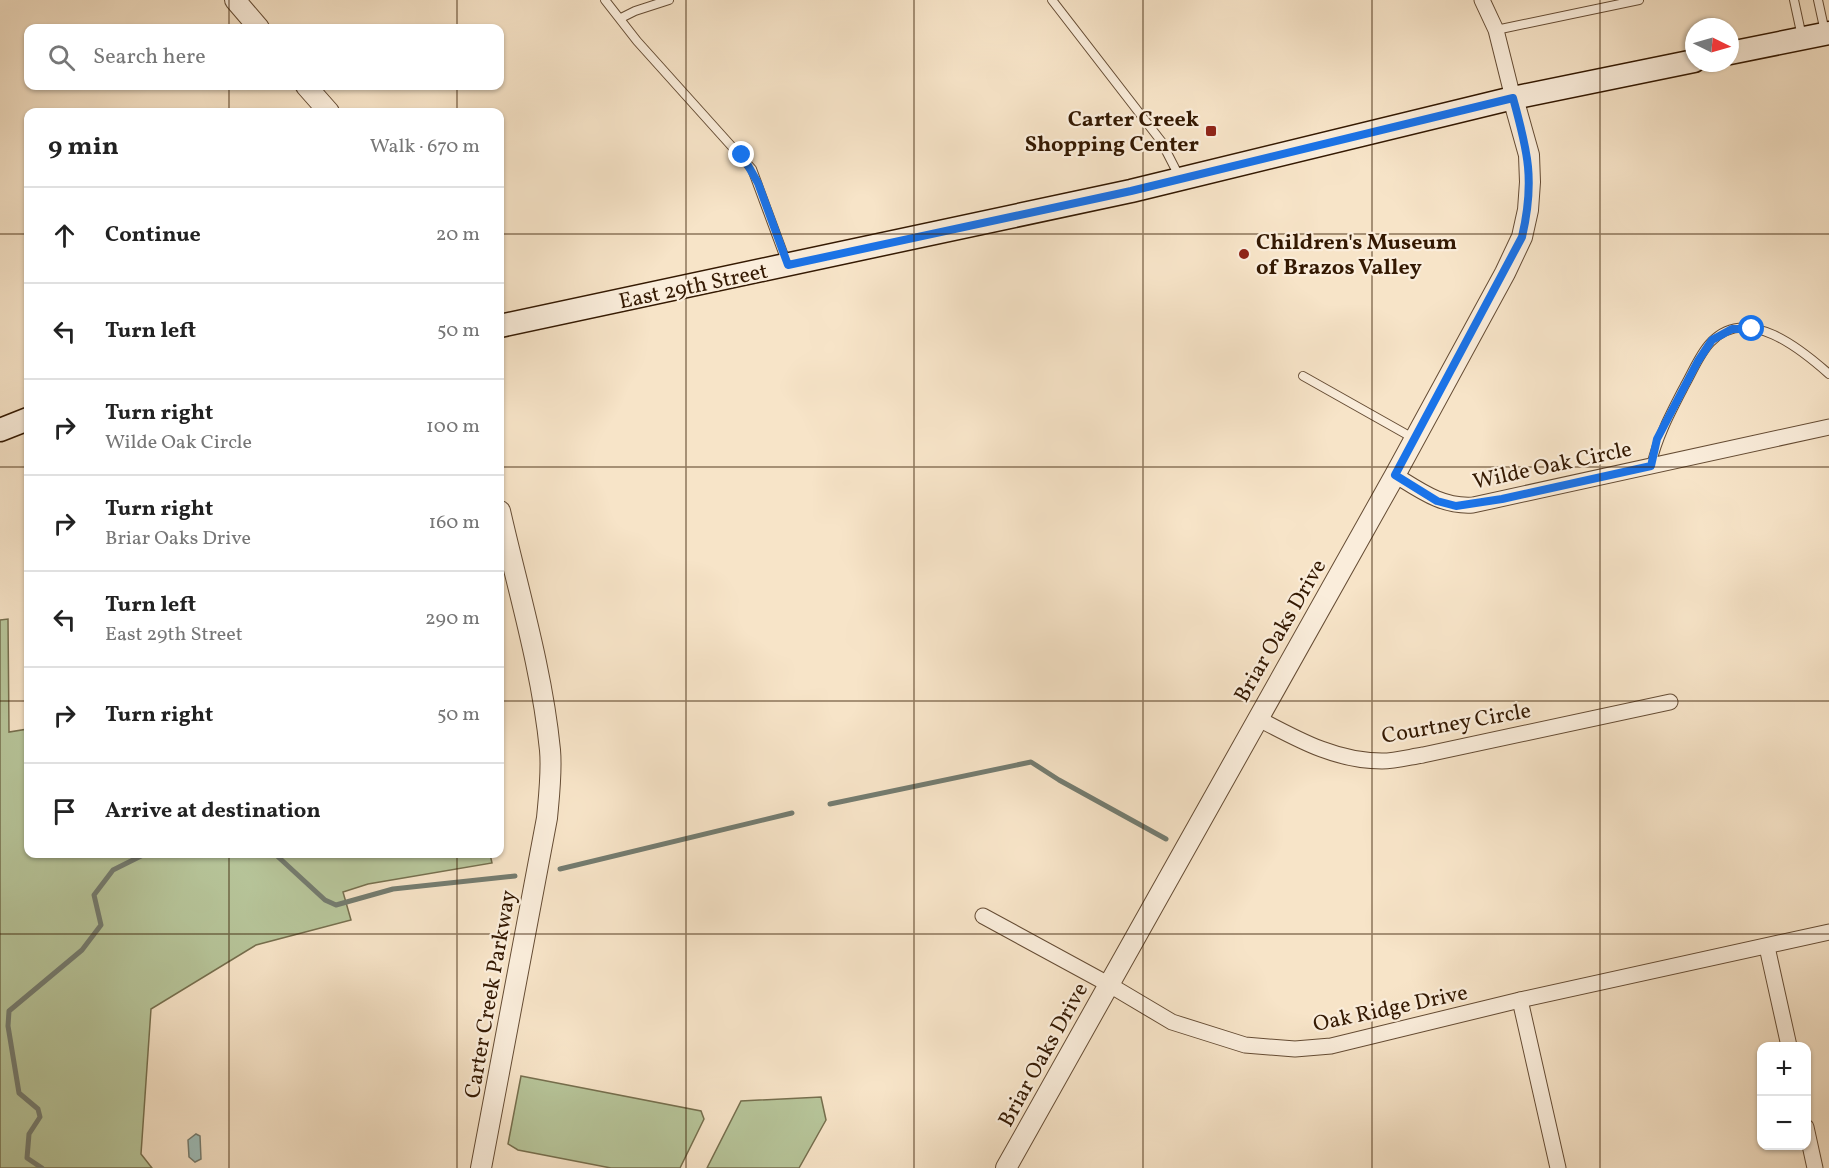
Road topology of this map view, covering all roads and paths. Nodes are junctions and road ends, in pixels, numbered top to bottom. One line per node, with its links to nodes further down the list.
1 (236, 0): 10 (street)
2 (605, 0): 9 (lane)
3 (669, 0): 9 (lane)
4 (1052, 0): 19 (lane)
5 (1482, 0): 11 (street)
6 (1639, 0): 11 (lane)
7 (1794, 0): 13 (lane)
8 (1818, 0): 12 (lane)
9 (621, 18): 20 (lane)
10 (256, 24)
11 (1496, 30): 17 (street)
12 (1827, 33): 13 (main road)
13 (1803, 38): 14 (main road)
14 (1739, 51)
15 (1685, 63): 17 (main road, East 29th Street)
16 (310, 90): 18 (street)
17 (1513, 98): 19 (main road, East 29th Street); 27 (street, Briar Oaks Drive)
18 (325, 108)
19 (1180, 178): 20 (main road, East 29th Street)
20 (788, 265): 21 (main road, East 29th Street)
21 (504, 325)
22 (1829, 374): 28 (lane)
23 (1303, 376): 27 (lane)
24 (24, 421): 26 (main road)
25 (1829, 427): 28 (street, Wilde Oak Circle)
26 (0, 430)
27 (1415, 439): 29 (street, Briar Oaks Drive)
28 (1651, 466): 29 (street, Wilde Oak Circle)
29 (1395, 475): 32 (street, Briar Oaks Drive)
30 (504, 528): 40 (street, Carter Creek Parkway)
31 (1670, 702): 32 (street, Courtney Circle)
32 (1257, 718): 36 (street, Briar Oaks Drive)
33 (983, 916): 36 (street, Oak Ridge Drive)
34 (1829, 932): 35 (street, Oak Ridge Drive)
35 (1767, 947): 37 (street, Oak Ridge Drive); 38 (street)
36 (1108, 984): 37 (street, Oak Ridge Drive); 41 (street, Briar Oaks Drive)
37 (1520, 1000): 42 (street)
38 (1788, 1042)
39 (1811, 1150): 43 (street)
40 (482, 1168)
41 (1006, 1168)
42 (1558, 1168)
43 (1815, 1168)

